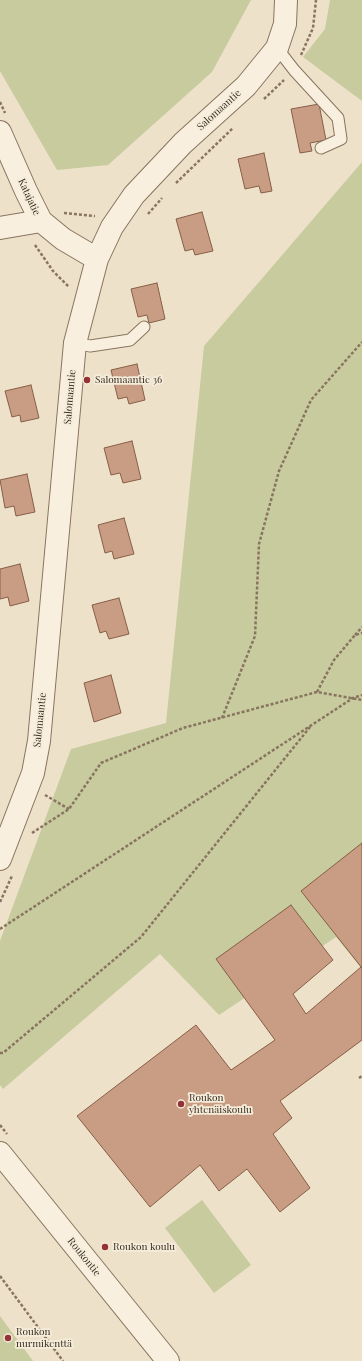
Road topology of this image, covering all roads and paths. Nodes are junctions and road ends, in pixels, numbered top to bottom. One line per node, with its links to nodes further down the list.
1 (286, 0): 3 (street, Salomaantie)
2 (316, 0): 4 (path)
3 (277, 48): 4 (lane); 15 (street, Salomaantie)
4 (294, 70): 6 (path); 9 (lane)
5 (0, 102): 8 (path)
6 (259, 103)
7 (238, 123): 10 (path)
8 (3, 124): 13 (street, Katajatie)
9 (321, 148)
10 (174, 185)
11 (164, 196): 12 (path)
12 (146, 216)
13 (42, 222): 14 (street); 15 (path); 16 (street, Katajatie); 17 (path)
14 (0, 228)
15 (112, 228): 16 (street, Salomaantie)
16 (97, 259): 17 (street, Salomaantie)
17 (87, 296): 20 (street, Salomaantie)
18 (144, 327): 20 (lane)
19 (362, 342): 28 (path)
20 (75, 343): 35 (street, Salomaantie)
21 (362, 627): 23 (path)
22 (362, 633): 23 (path)
23 (355, 635): 24 (path)
24 (317, 692): 26 (path); 28 (path)
25 (362, 694): 26 (path)
26 (353, 698): 27 (path); 29 (path)
27 (362, 700)
28 (222, 718): 33 (path)
29 (310, 727): 37 (path); 38 (path)
30 (46, 788): 31 (path)
31 (44, 795): 32 (path); 33 (path)
32 (41, 801)
33 (69, 809): 34 (path)
34 (32, 828)
35 (6, 867): 36 (path)
36 (0, 902)
37 (0, 929)
38 (0, 1053)
39 (362, 1076): 40 (path)
40 (359, 1078)
41 (4, 1129): 42 (path)
42 (0, 1132)
43 (0, 1153): 46 (street, Roukontie)
44 (0, 1276): 45 (path)
45 (63, 1361)
46 (168, 1361)

